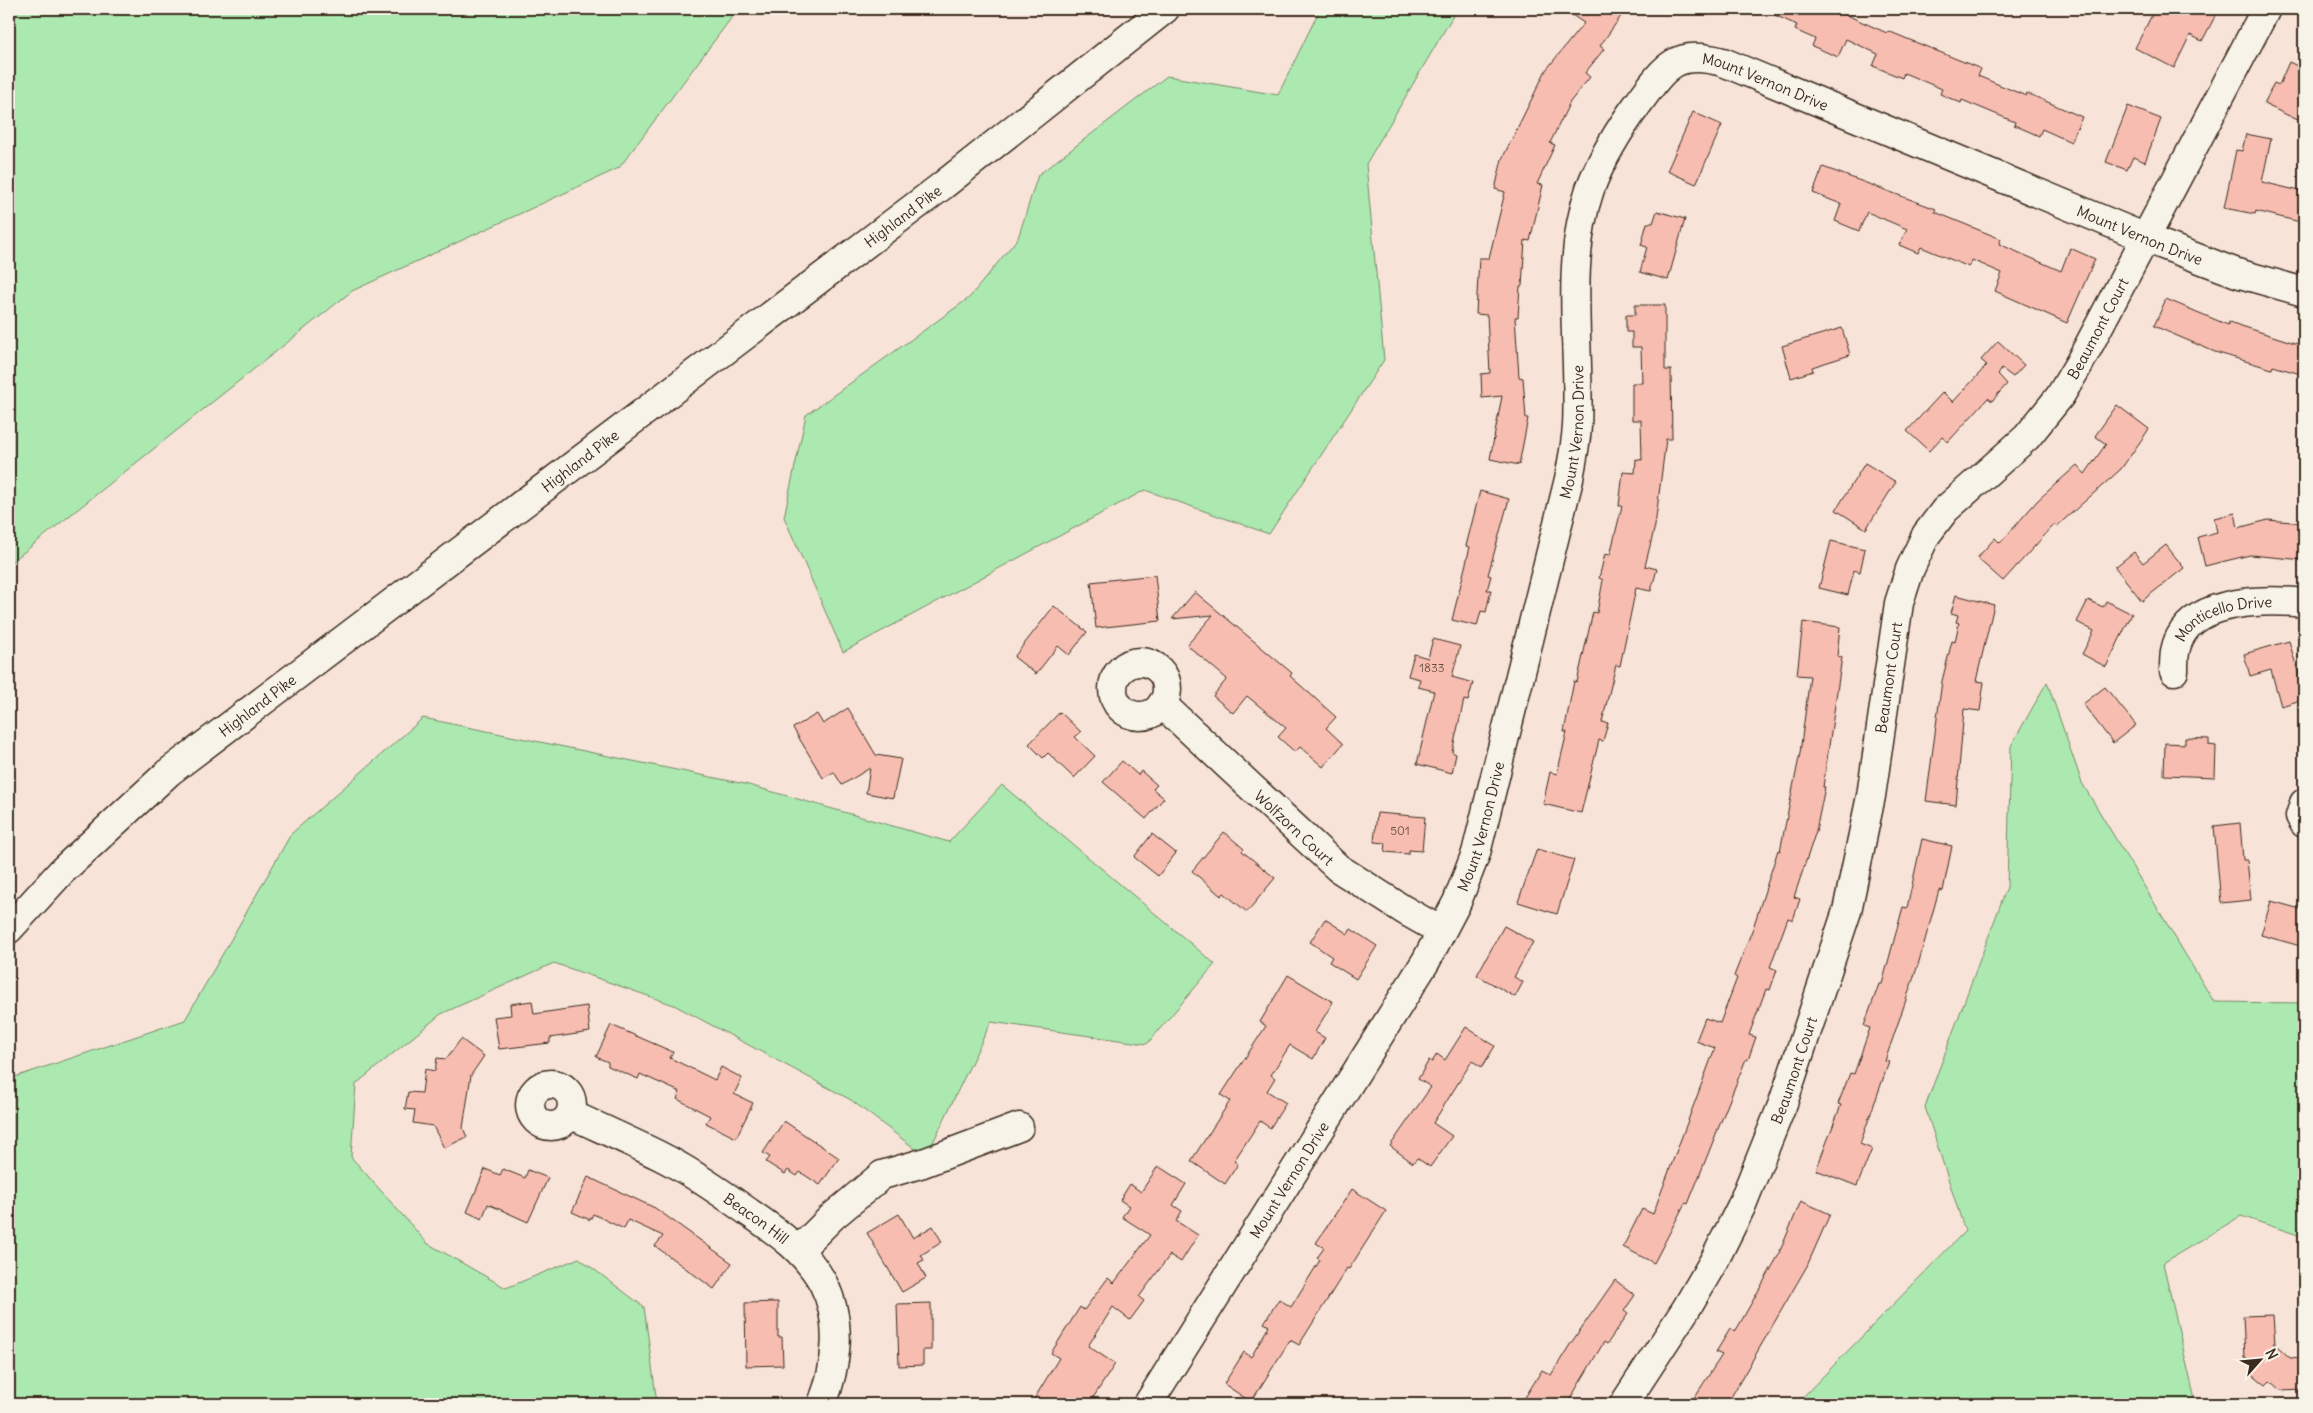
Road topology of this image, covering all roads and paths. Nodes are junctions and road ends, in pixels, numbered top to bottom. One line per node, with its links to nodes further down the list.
1 (1165, 9): 10 (street, Highland Pike)
2 (2266, 9): 3 (street, Beaumont Court)
3 (2147, 237): 4 (street, Mount Vernon Drive); 11 (street, Mount Vernon Drive); 17 (street, Beaumont Court)
4 (2304, 292)
5 (2304, 603): 6 (street, Monticello Drive)
6 (2174, 671)
7 (1162, 704): 11 (street, Wolfzorn Court)
8 (2304, 803): 9 (street)
9 (2304, 824)
10 (9, 929)
11 (1442, 931): 16 (street, Mount Vernon Drive)
12 (570, 1114): 14 (street, Beacon Hill)
13 (1019, 1127): 14 (street)
14 (799, 1250): 15 (street, Beacon Hill)
15 (829, 1402)
16 (1148, 1404)
17 (1624, 1404)

